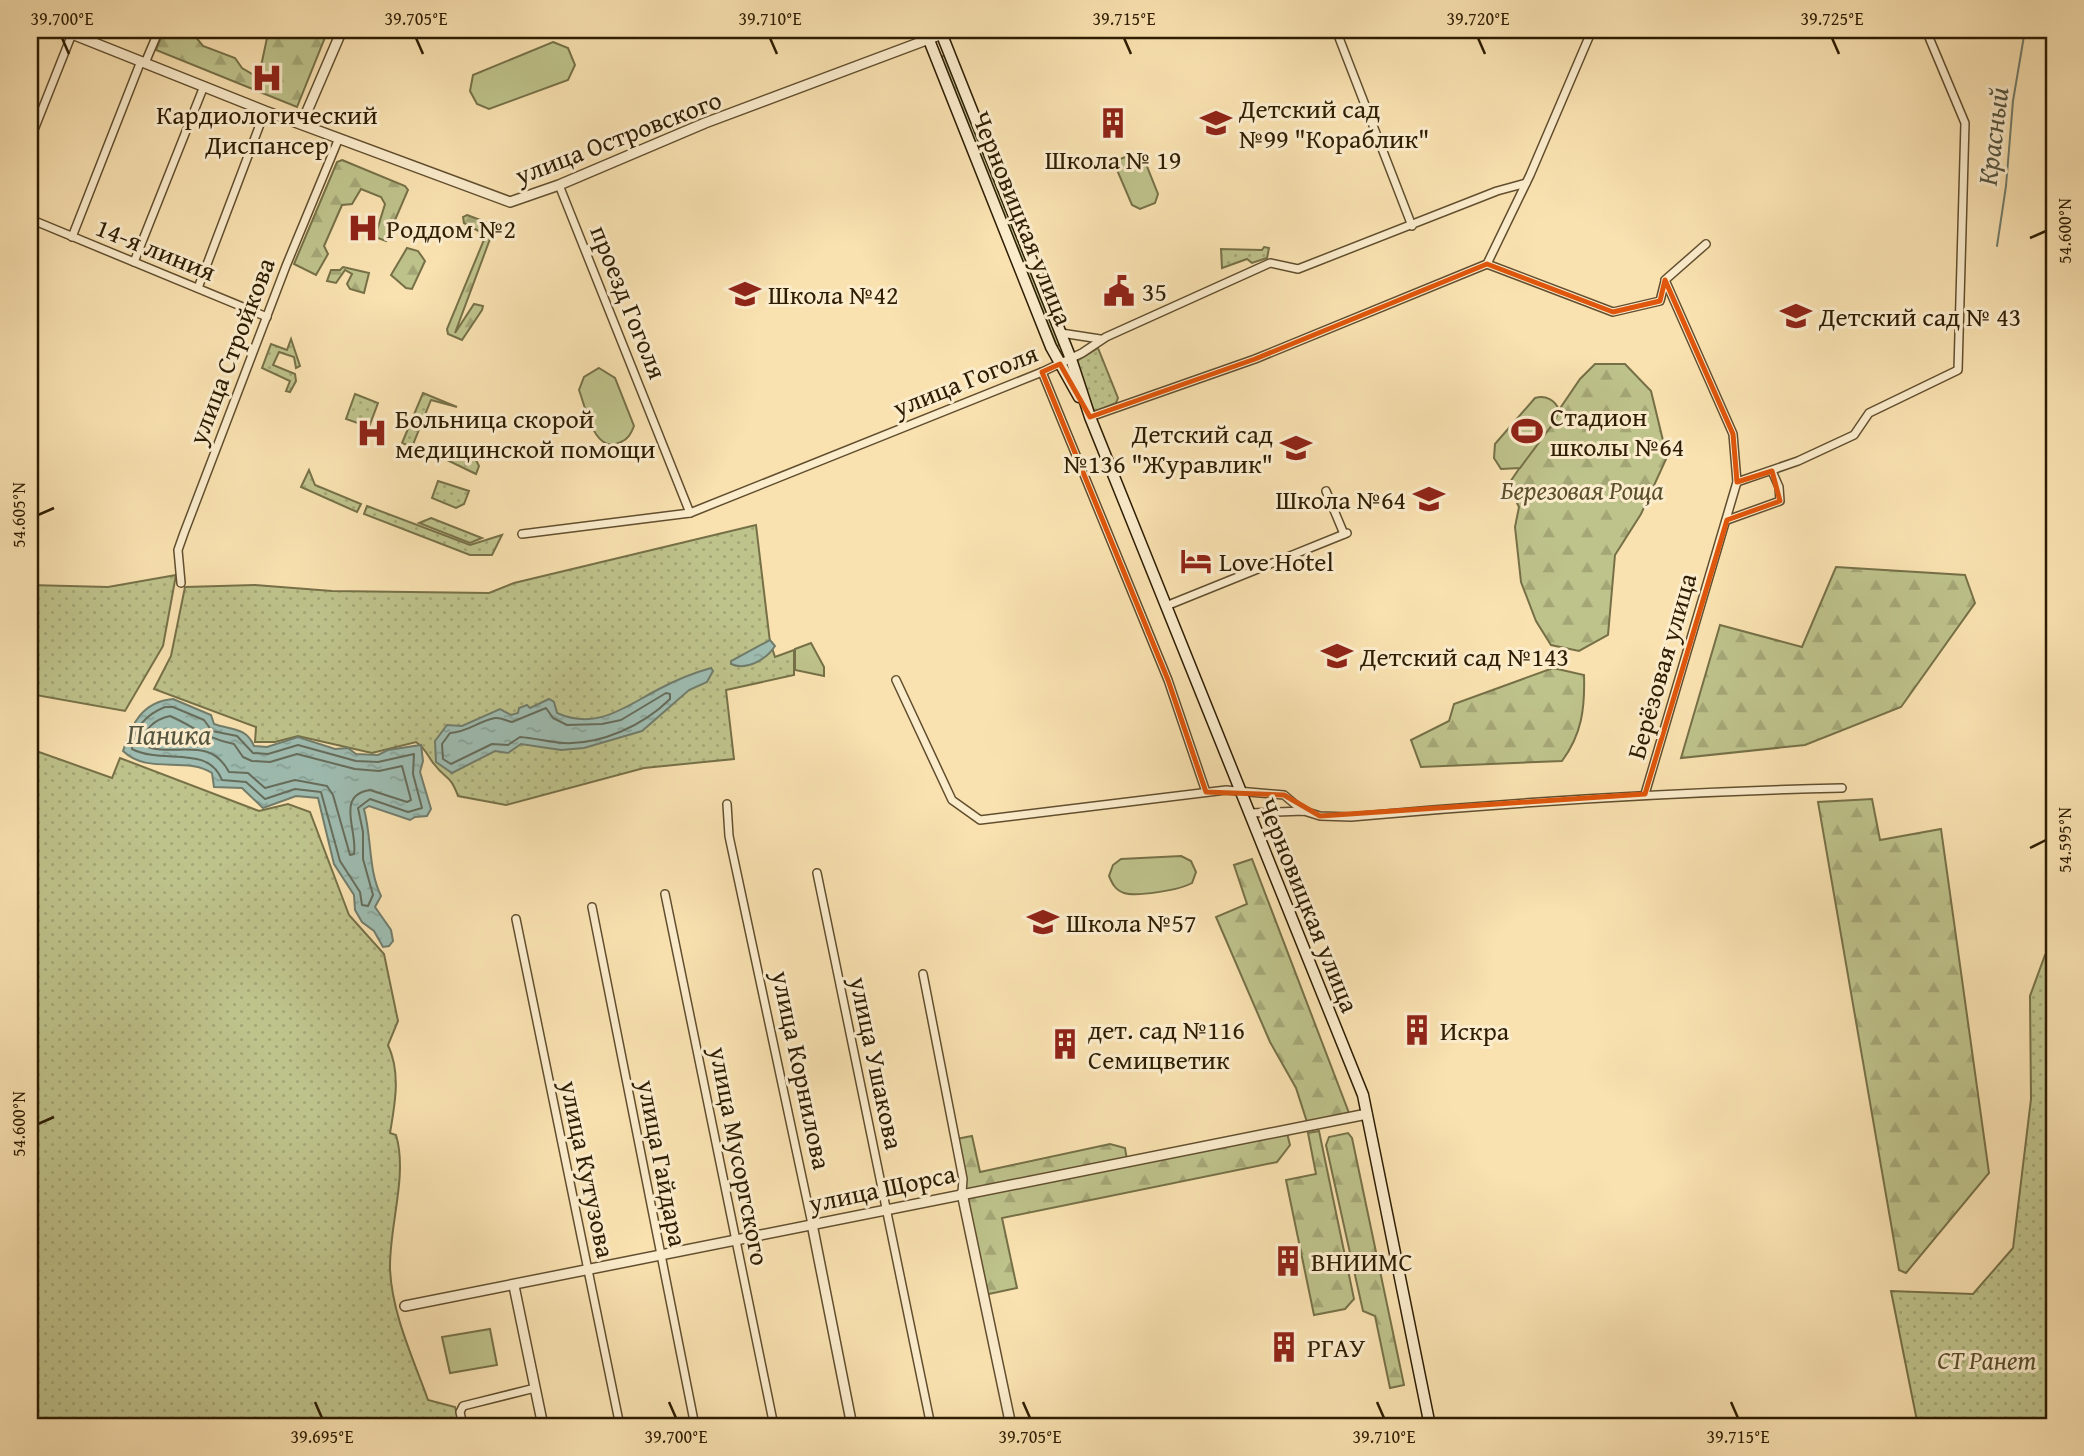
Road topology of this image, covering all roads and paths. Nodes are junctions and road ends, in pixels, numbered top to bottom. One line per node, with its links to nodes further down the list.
1 (62, 30): 8 (street, улица Островского)
2 (159, 30): 11 (street)
3 (342, 30): 14 (street)
4 (953, 30): 9 (street, улица Островского)
5 (1336, 30): 20 (street)
6 (1592, 30): 17 (street)
7 (1917, 30): 34 (street)
8 (73, 32): 11 (street, улица Островского); 16 (street)
9 (941, 32): 10 (street, улица Островского); 28 (main road, Черновицкая улица)
10 (927, 35): 18 (street, улица Островского); 31 (main road, Черновицкая улица)
11 (143, 62): 12 (street, улица Островского); 21 (street)
12 (204, 86): 13 (street, улица Островского); 23 (street)
13 (265, 111): 14 (street, улица Островского); 26 (street)
14 (303, 122): 15 (street, улица Островского)
15 (339, 138): 18 (street, улица Островского); 27 (street, улица Стройкова)
16 (30, 140)
17 (1526, 183): 20 (street, улица Гоголя); 24 (street)
18 (559, 185): 37 (street, проезд Гоголя)
19 (30, 219): 21 (street, 14-я линия)
20 (1412, 226): 29 (street, улица Гоголя)
21 (72, 237): 23 (street, 14-я линия)
22 (1706, 244): 25 (street)
23 (134, 262): 26 (street, 14-я линия)
24 (1487, 264): 25 (street); 33 (street)
25 (1665, 280): 35 (street, Берёзовая улица)
26 (198, 288): 27 (street, 14-я линия)
27 (267, 317): 40 (street, улица Стройкова)
28 (1061, 333): 29 (street); 30 (main road, Черновицкая улица)
29 (1101, 339): 30 (street, улица Гоголя)
30 (1071, 359): 31 (street, улица Гоголя); 33 (main road, Черновицкая улица)
31 (1060, 364): 32 (street, улица Гоголя); 33 (main road, Черновицкая улица)
32 (1042, 372): 37 (street, улица Гоголя); 45 (street)
33 (1090, 417): 41 (main road, Черновицкая улица)
34 (1772, 471): 35 (street); 38 (street)
35 (1737, 482): 38 (street, Берёзовая улица)
36 (1326, 491): 41 (street)
37 (690, 513): 39 (street, улица Гоголя)
38 (1727, 520): 46 (street, Берёзовая улица)
39 (522, 534)
40 (181, 583)
41 (1166, 606): 44 (main road, Черновицкая улица)
42 (896, 680): 45 (street, Берёзовая улица)
43 (1842, 788): 46 (street)
44 (1240, 790): 45 (street, Берёзовая улица); 48 (street, Берёзовая улица); 49 (main road, Черновицкая улица)
45 (1206, 792)
46 (1645, 794): 48 (street, Берёзовая улица)
47 (727, 804): 58 (street, улица Корнилова)
48 (1304, 811): 49 (street, Берёзовая улица)
49 (1249, 813): 55 (main road, Черновицкая улица)
50 (817, 873): 57 (street, улица Ушакова)
51 (665, 894): 59 (street, улица Мусоргского)
52 (592, 907): 60 (street, улица Гайдара)
53 (516, 919): 61 (street, улица Кутузова)
54 (923, 974): 56 (street)
55 (1367, 1114): 56 (street, улица Щорса); 73 (main road, Черновицкая улица)
56 (961, 1193): 57 (street, улица Щорса); 72 (street)
57 (886, 1209): 58 (street, улица Щорса); 71 (street, улица Ушакова)
58 (812, 1224): 59 (street, улица Щорса); 70 (street, улица Корнилова)
59 (735, 1241): 60 (street, улица Щорса); 69 (street, улица Мусоргского)
60 (660, 1255): 61 (street, улица Щорса); 68 (street, улица Гайдара)
61 (588, 1270): 62 (street, улица Щорса); 67 (street, улица Кутузова)
62 (513, 1286): 63 (street, улица Щорса); 64 (street)
63 (405, 1306)
64 (535, 1388): 65 (street); 66 (street)
65 (463, 1426)
66 (542, 1426)
67 (620, 1426)
68 (695, 1426)
69 (774, 1426)
70 (852, 1426)
71 (931, 1426)
72 (1010, 1426)
73 (1430, 1426)

